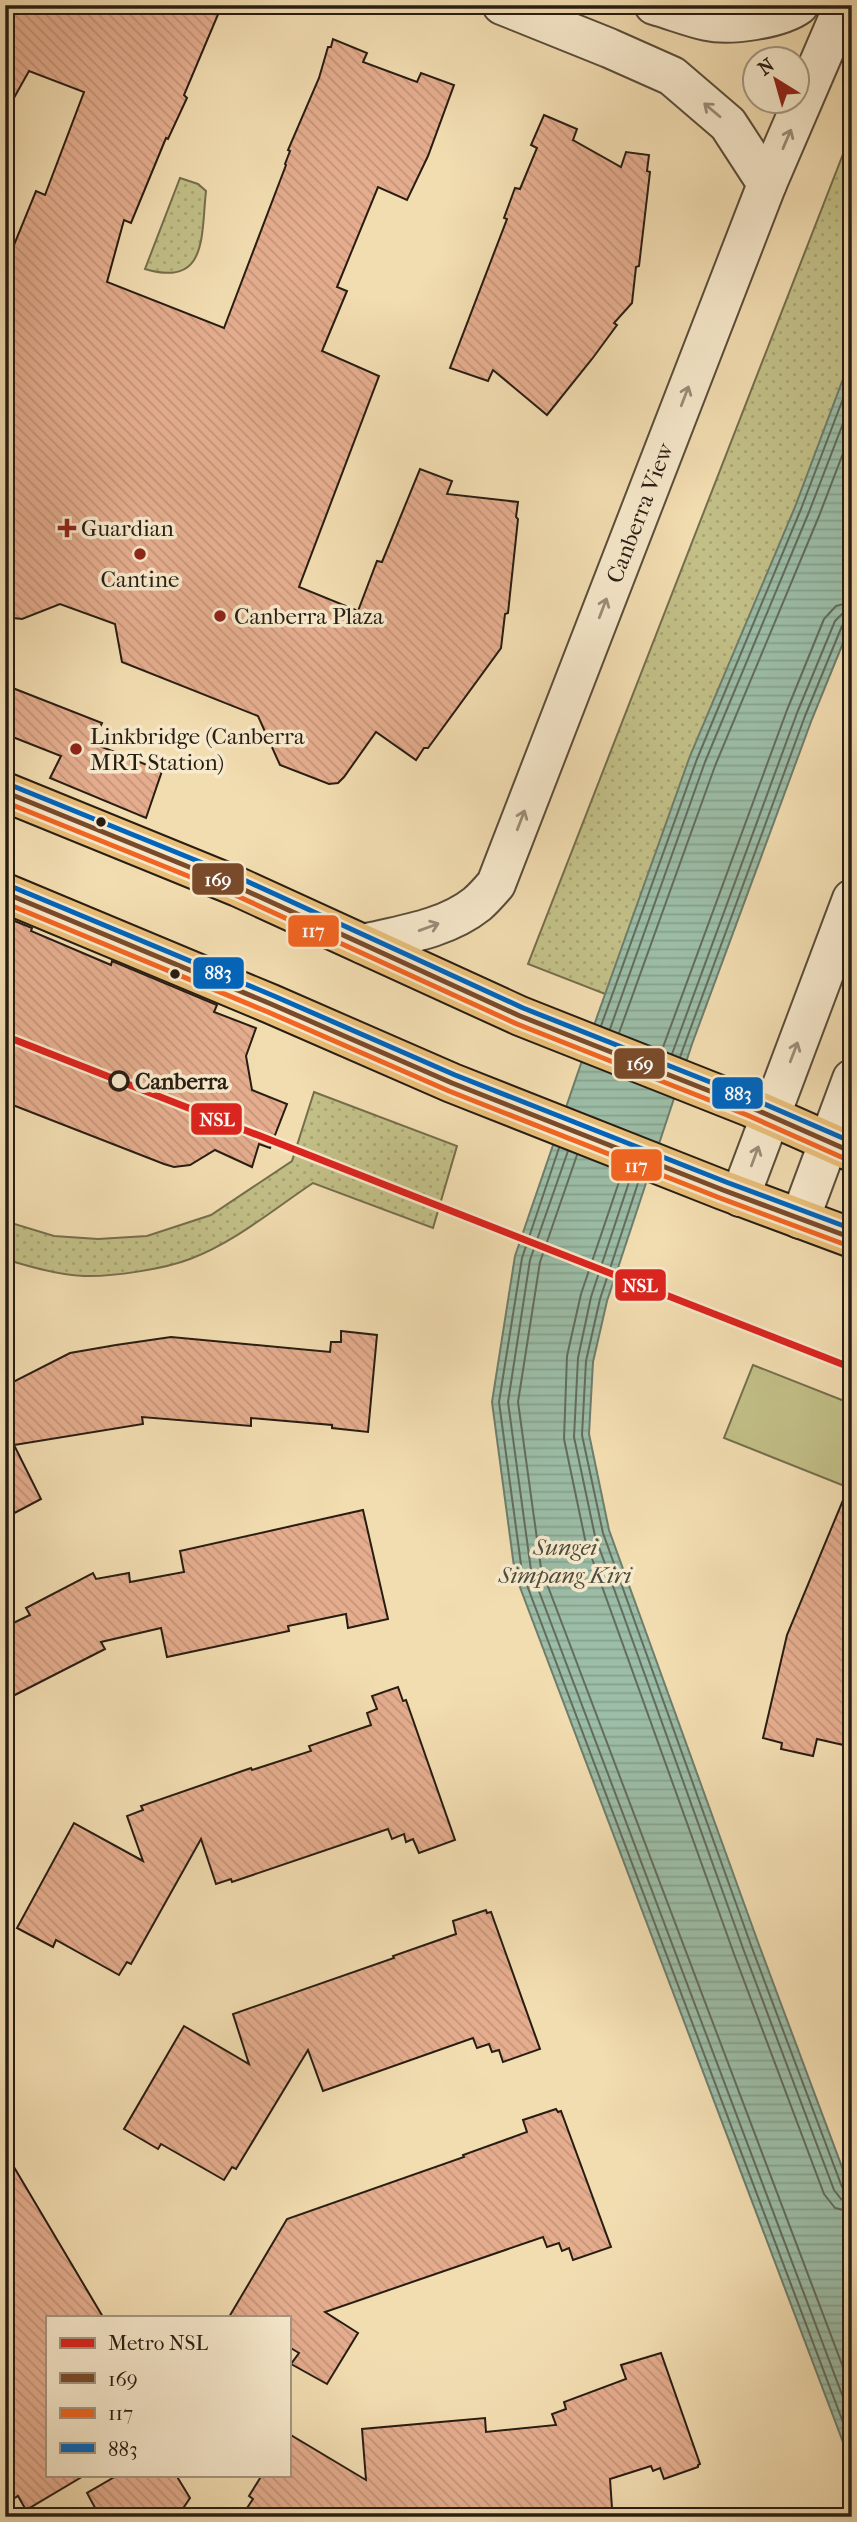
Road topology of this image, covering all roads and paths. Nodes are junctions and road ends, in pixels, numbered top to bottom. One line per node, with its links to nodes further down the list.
1 (502, 5): 5 (street, one-way to 1)
2 (654, 5): 3 (street)
3 (799, 5)
4 (844, 5): 5 (street, Canberra View, one-way to 4)
5 (767, 184): 9 (street, Canberra View, one-way to 5)
6 (5, 792): 9 (main road)
7 (5, 893): 13 (main road)
8 (852, 899): 11 (street, one-way to 8)
9 (363, 944): 11 (main road)
10 (852, 1079): 12 (street)
11 (760, 1111): 12 (main road); 13 (street, one-way to 11)
12 (840, 1148): 14 (street)
13 (732, 1193): 14 (main road)
14 (800, 1219): 15 (main road)
15 (852, 1238)

